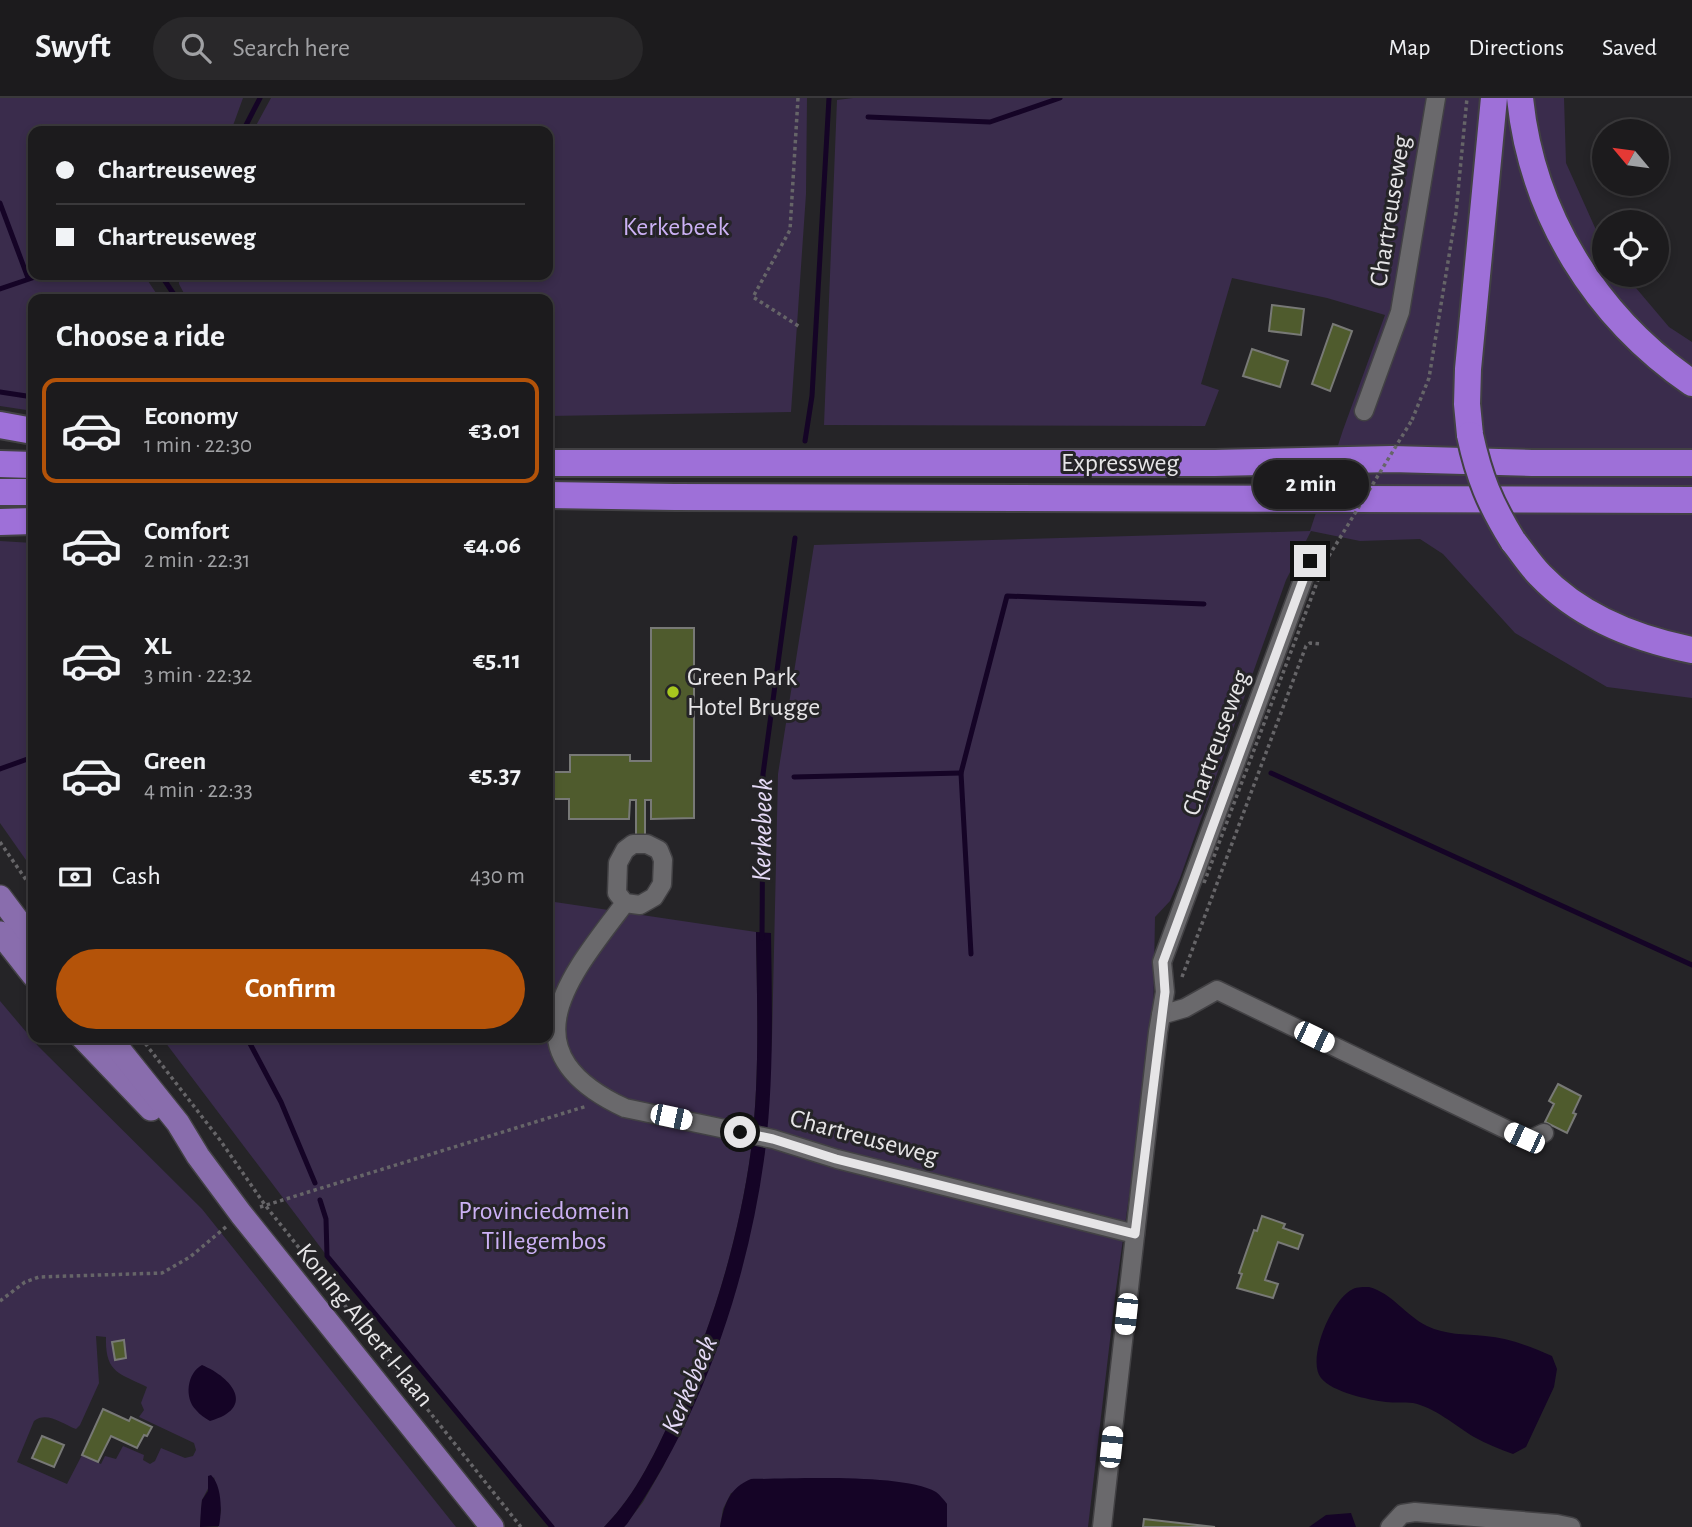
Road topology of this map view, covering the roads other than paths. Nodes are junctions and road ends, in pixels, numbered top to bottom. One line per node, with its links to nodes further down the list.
1 (1436, 98): 5 (street, Chartreuseweg)
2 (1494, 98): 21 (highway, bridge)
3 (1520, 98): 4 (highway)
4 (1692, 383)
5 (1364, 411)
6 (0, 425): 7 (highway)
7 (28, 430)
8 (553, 462): 9 (highway, Expressweg)
9 (1692, 463)
10 (0, 464): 11 (highway)
11 (28, 465)
12 (0, 492): 13 (highway)
13 (28, 492)
14 (553, 495): 15 (highway, Expressweg)
15 (601, 497): 16 (highway, Expressweg); 17 (highway)
16 (1692, 500)
17 (553, 503)
18 (0, 522): 19 (highway)
19 (28, 522)
20 (1310, 561): 27 (street, Chartreuseweg)
21 (1692, 650)
22 (0, 897): 25 (main road)
23 (625, 903): 32 (street, Chartreuseweg)
24 (0, 933): 26 (main road)
25 (28, 934)
26 (28, 969)
27 (1161, 1015): 30 (street); 32 (street, Chartreuseweg)
28 (88, 1043): 31 (main road, Koning Albert I-laan)
29 (114, 1043): 31 (main road, Koning Albert I-laan)
30 (1544, 1133)
31 (198, 1156): 33 (main road, Koning Albert I-laan)
32 (1135, 1234): 34 (street, Chartreuseweg)
33 (492, 1527)
34 (1101, 1527)
35 (1390, 1527): 36 (street)
36 (1571, 1527)

